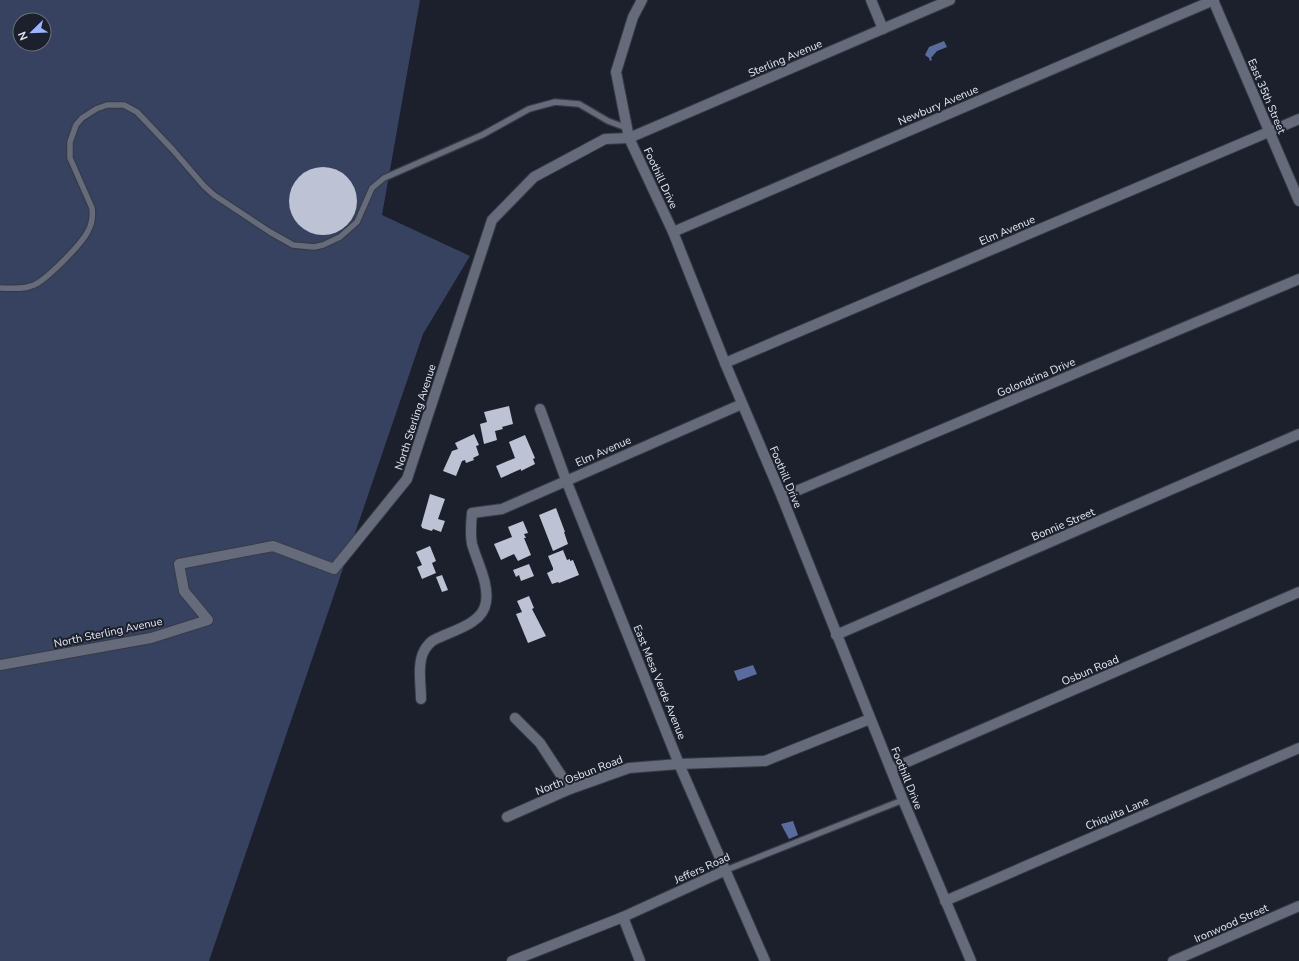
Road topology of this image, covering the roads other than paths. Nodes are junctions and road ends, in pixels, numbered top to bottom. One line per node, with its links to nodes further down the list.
1 (642, 0): 8 (street, Foothill Drive)
2 (871, 0): 5 (street)
3 (950, 0): 5 (street, Sterling Avenue)
4 (1213, 0): 7 (street, East 35th Street); 10 (street, Newbury Avenue)
5 (883, 28): 8 (street, Sterling Avenue)
6 (1299, 119): 7 (street, Elm Avenue)
7 (1269, 131): 9 (street, East 35th Street); 13 (street, Elm Avenue)
8 (628, 133): 10 (street, Foothill Drive); 12 (lane); 21 (street, North Sterling Avenue)
9 (1299, 201)
10 (673, 232): 13 (street, Foothill Drive)
11 (1299, 279): 18 (street, Golondrina Drive)
12 (0, 288)
13 (725, 363): 14 (street, Foothill Drive)
14 (742, 404): 17 (street, Elm Avenue); 18 (street, Foothill Drive)
15 (540, 409): 17 (street, East Mesa Verde Avenue)
16 (1299, 434): 20 (street, Bonnie Street)
17 (566, 480): 22 (street, Elm Avenue); 26 (street, East Mesa Verde Avenue)
18 (782, 497): 20 (street, Foothill Drive)
19 (1299, 592): 27 (street, Osbun Road)
20 (836, 635): 24 (street, Foothill Drive)
21 (0, 666)
22 (421, 699)
23 (515, 718): 28 (street)
24 (870, 719): 26 (street, North Osbun Road); 27 (street, Foothill Drive)
25 (1299, 748): 32 (street, Chiquita Lane)
26 (680, 764): 28 (street, North Osbun Road); 31 (street, East Mesa Verde Avenue)
27 (891, 769): 29 (street, Foothill Drive)
28 (570, 789): 30 (street, North Osbun Road)
29 (903, 800): 31 (lane, Jeffers Road); 32 (street, Foothill Drive)
30 (507, 817)
31 (726, 870): 34 (street, Jeffers Road); 37 (street, East Mesa Verde Avenue)
32 (945, 901): 38 (street, Foothill Drive)
33 (1299, 906): 39 (street, Ironwood Street)
34 (623, 917): 35 (street, Jeffers Road); 36 (street)
35 (512, 961)
36 (640, 961)
37 (765, 961)
38 (971, 961)
39 (1173, 961)

